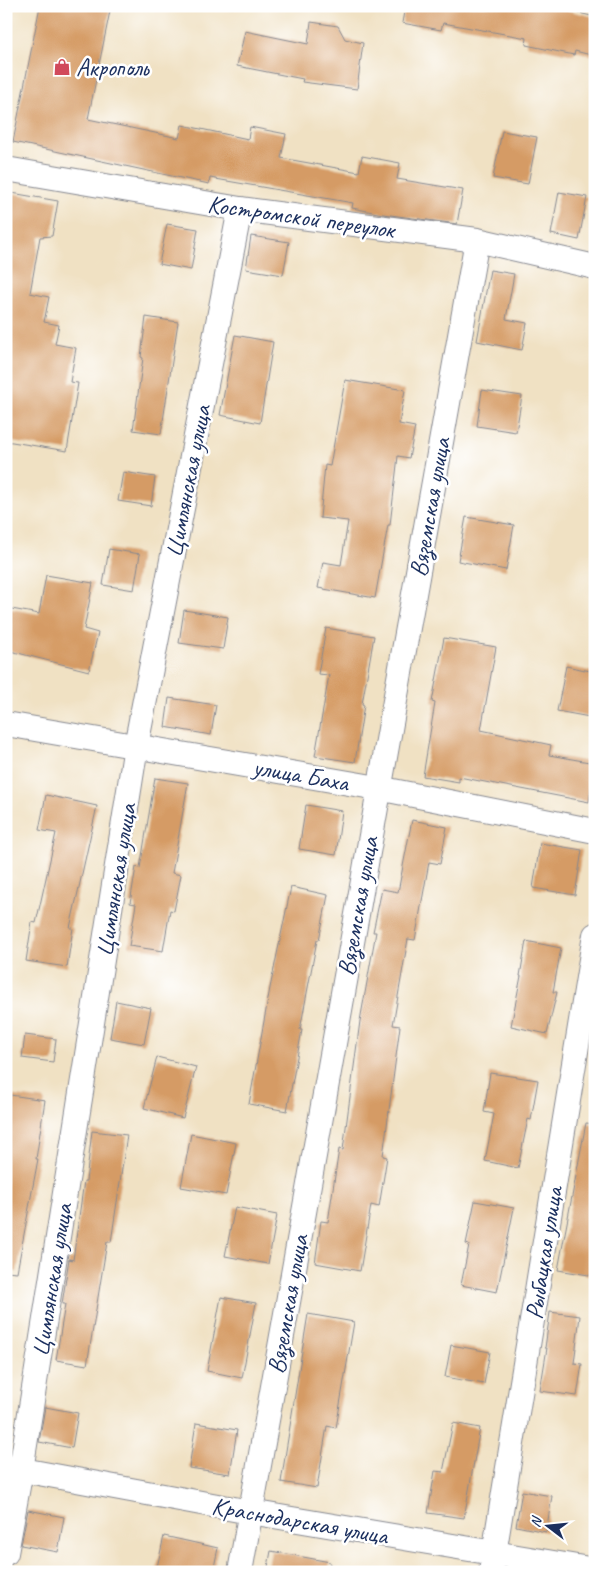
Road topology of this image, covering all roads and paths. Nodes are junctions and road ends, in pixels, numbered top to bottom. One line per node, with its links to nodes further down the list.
1 (6, 168): 2 (street, Костромской переулок)
2 (240, 209): 3 (street, Костромской переулок); 6 (street, Цимлянская улица)
3 (477, 240): 4 (street, Костромской переулок); 7 (street, Вяземская улица)
4 (595, 267)
5 (6, 724): 6 (street, улица Баха)
6 (136, 746): 7 (street, улица Баха); 10 (street, Цимлянская улица)
7 (378, 788): 8 (street, улица Баха); 11 (street, Вяземская улица)
8 (595, 831)
9 (595, 935): 13 (street, Рыбацкая улица)
10 (14, 1468): 11 (street, Краснодарская улица); 12 (street, Цимлянская улица)
11 (250, 1512): 13 (street, Краснодарская улица); 15 (street, Вяземская улица)
12 (6, 1553)
13 (492, 1562): 14 (street, Краснодарская улица)
14 (595, 1570)
15 (240, 1572)

